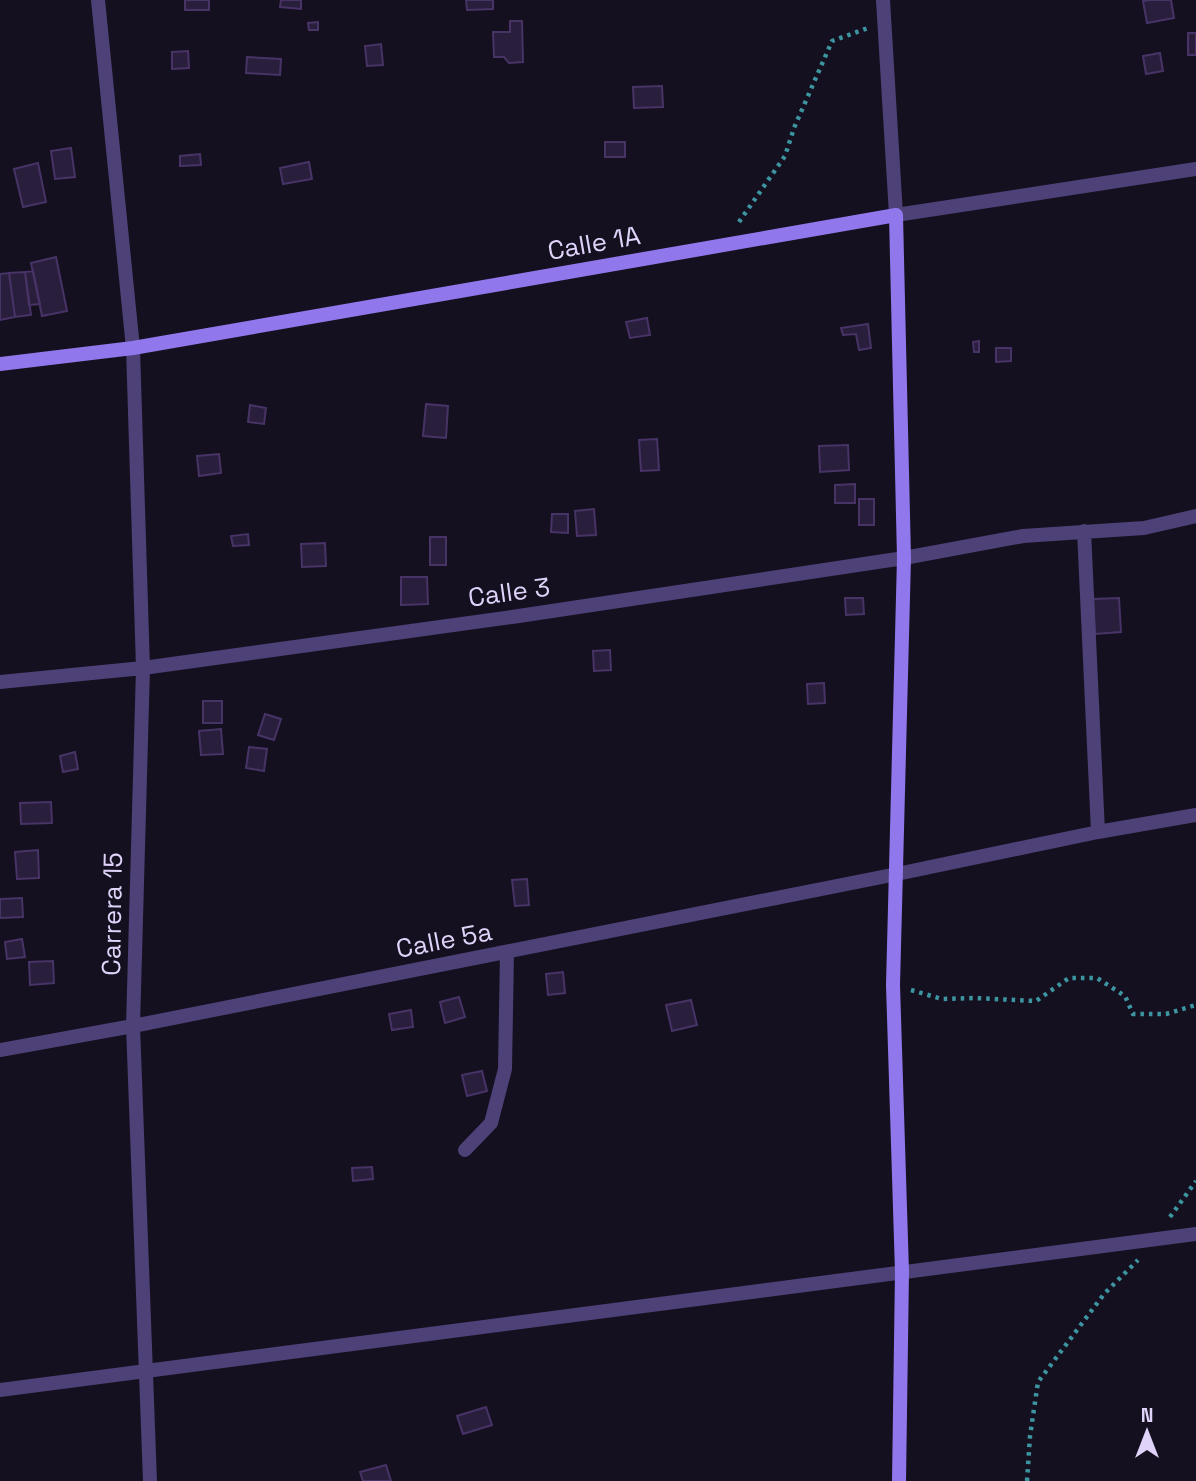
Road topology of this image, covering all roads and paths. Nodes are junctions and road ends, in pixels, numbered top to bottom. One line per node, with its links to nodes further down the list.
1 (98, 0): 7 (street, Carrera 15)
2 (883, 0): 3 (street)
3 (886, 21): 5 (street); 6 (path)
4 (1196, 169): 5 (street, Calle 1A)
5 (896, 215): 6 (street, Calle 1A); 11 (street)
6 (722, 245): 7 (street, Calle 1A)
7 (133, 348): 8 (street, Calle 1A); 12 (street, Carrera 15)
8 (0, 364)
9 (1196, 516): 10 (street, Calle 3)
10 (1084, 531): 11 (street, Calle 3); 15 (street)
11 (904, 558): 12 (street, Calle 3); 16 (street)
12 (143, 668): 13 (street, Calle 3); 20 (street, Carrera 15)
13 (0, 682)
14 (1196, 814): 15 (street, Calle 5a)
15 (1098, 832): 16 (street, Calle 5a)
16 (897, 874): 17 (street, Calle 5a); 18 (street)
17 (507, 952): 20 (street, Calle 5a); 22 (street)
18 (893, 985): 19 (path); 26 (street)
19 (1196, 1005)
20 (133, 1026): 21 (street, Calle 5a); 27 (street, Carrera 15)
21 (0, 1050)
22 (465, 1150)
23 (1196, 1181): 25 (path)
24 (1196, 1234): 25 (street)
25 (1156, 1240): 26 (street); 31 (path)
26 (902, 1272): 27 (street); 30 (street)
27 (145, 1372): 28 (street); 29 (street, Carrera 15)
28 (0, 1391)
29 (150, 1481)
30 (899, 1481)
31 (1027, 1481)

